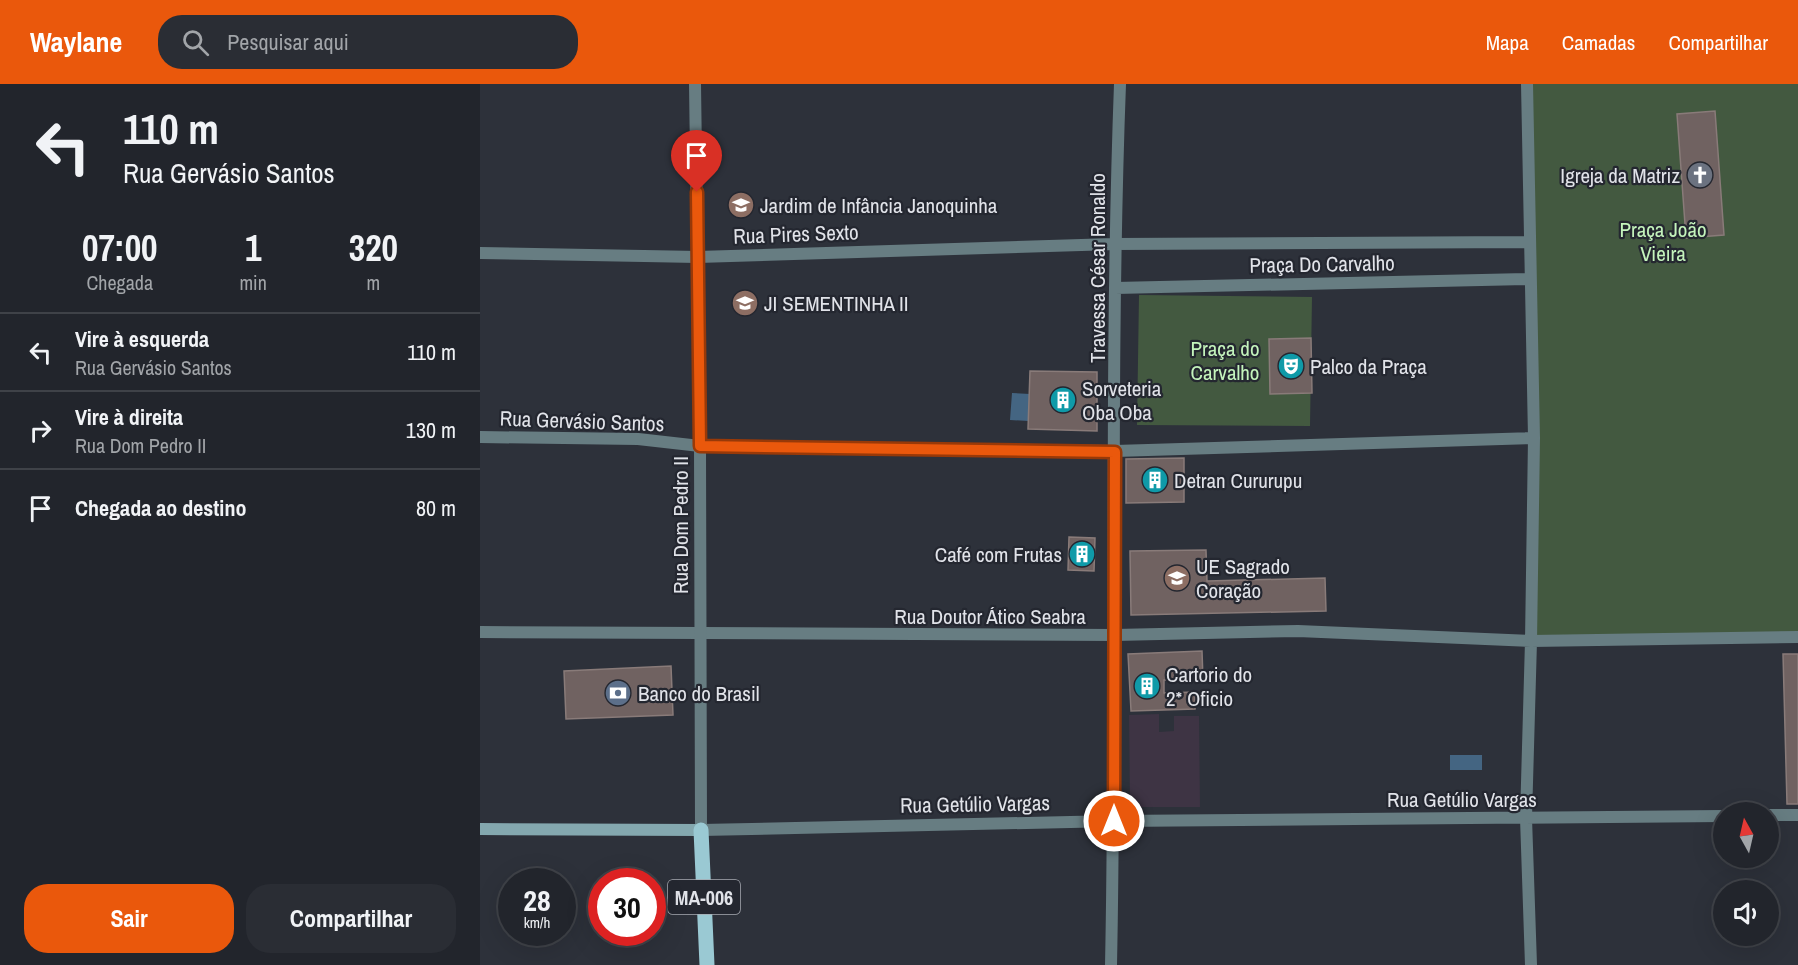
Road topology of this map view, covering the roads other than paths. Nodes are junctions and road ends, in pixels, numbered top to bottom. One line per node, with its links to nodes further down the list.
1 (695, 84): 7 (street, Rua Dom Pedro II)
2 (1120, 84): 5 (street, Travessa César Ronaldo)
3 (1527, 84): 4 (street)
4 (1528, 242): 5 (street, Praça Do Carvalho); 8 (street)
5 (1114, 244): 7 (street, Rua Pires Sexto); 9 (street, Travessa César Ronaldo)
6 (480, 253): 7 (street, Rua Pires Sexto)
7 (698, 256): 12 (street, Rua Dom Pedro II)
8 (1529, 279): 9 (street, Praça Do Carvalho); 11 (street)
9 (1115, 288): 13 (street, Travessa César Ronaldo)
10 (480, 437): 12 (street, Rua Gervásio Santos)
11 (1534, 438): 13 (street); 18 (street)
12 (700, 446): 13 (street, Rua Gervásio Santos); 15 (street, Rua Dom Pedro II)
13 (1115, 452): 16 (street, Travessa César Ronaldo)
14 (480, 632): 15 (street, Rua Doutor Ático Seabra)
15 (701, 635): 16 (street, Rua Doutor Ático Seabra); 25 (street, Rua Dom Pedro II)
16 (1115, 635): 18 (street, Rua Doutor Ático Seabra); 23 (street, Travessa César Ronaldo)
17 (1798, 638): 18 (street)
18 (1532, 641): 22 (street)
19 (1779, 815): 20 (street)
20 (1798, 815)
21 (1713, 816): 22 (street, Rua Getúlio Vargas)
22 (1526, 818): 23 (street, Rua Getúlio Vargas); 28 (street)
23 (1114, 821): 25 (street, Rua Getúlio Vargas); 27 (street, Travessa César Ronaldo)
24 (480, 829): 25 (main road, Rua Getúlio Vargas)
25 (701, 830): 26 (main road, Rua Dom Pedro II / MA-006)
26 (707, 965)
27 (1111, 965)
28 (1531, 965)

